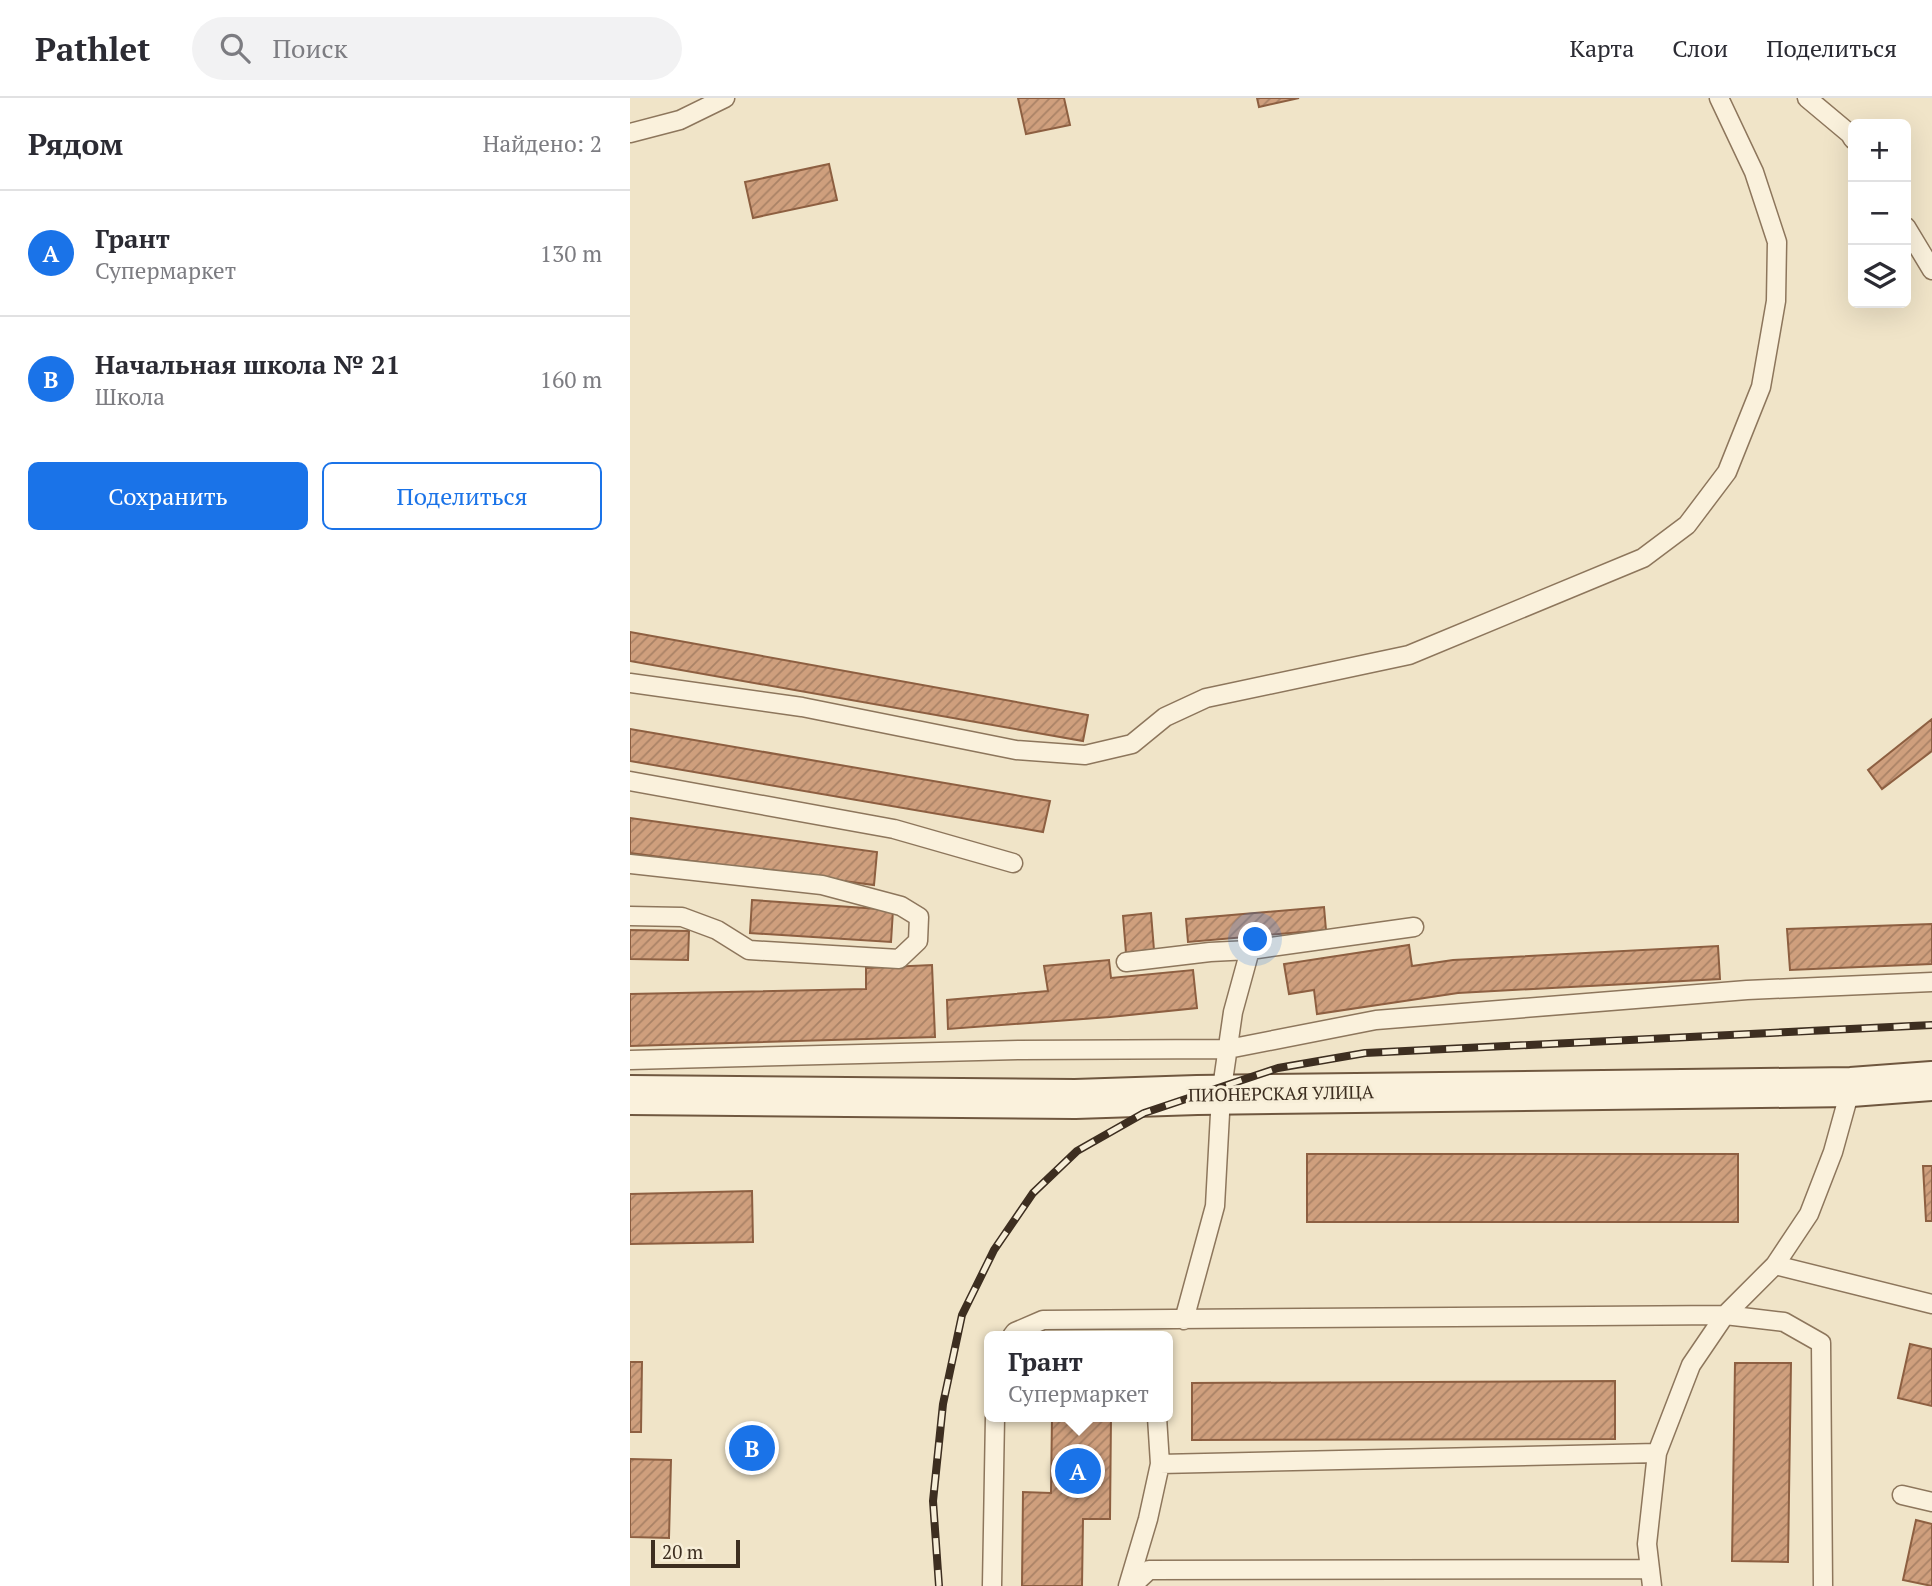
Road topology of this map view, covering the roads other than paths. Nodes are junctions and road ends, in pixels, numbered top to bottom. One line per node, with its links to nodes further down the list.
1 (724, 98): 5 (lane)
2 (1718, 98): 8 (lane)
3 (1807, 98): 4 (lane)
4 (1848, 132)
5 (630, 133)
6 (1911, 235): 7 (lane)
7 (1932, 270)
8 (630, 683)
9 (630, 781): 10 (lane)
10 (1013, 863)
11 (630, 864): 12 (lane)
12 (630, 916)
13 (1415, 927): 14 (lane)
14 (1250, 950): 15 (lane); 17 (lane)
15 (1126, 961)
16 (1932, 982): 17 (lane)
17 (1228, 1049): 18 (lane); 22 (lane)
18 (630, 1060)
19 (1932, 1081): 20 (main road, ПИОНЕРСКАЯ УЛИЦА)
20 (1851, 1087): 22 (main road, ПИОНЕРСКАЯ УЛИЦА); 23 (lane)
21 (630, 1094): 22 (main road, ПИОНЕРСКАЯ УЛИЦА)
22 (1221, 1095): 26 (lane)
23 (1776, 1265): 24 (lane); 25 (lane)
24 (1932, 1304)
25 (1725, 1315): 26 (lane); 31 (lane); 38 (lane)
26 (1184, 1320): 27 (lane)
27 (1152, 1328): 28 (lane)
28 (1017, 1331)
29 (995, 1422): 36 (lane)
30 (1157, 1422): 32 (lane)
31 (1657, 1453): 32 (lane); 35 (lane)
32 (1160, 1464): 37 (lane)
33 (1902, 1495): 34 (lane)
34 (1932, 1502)
35 (1651, 1577): 37 (lane)
36 (992, 1586)
37 (1130, 1586)
38 (1823, 1586)

